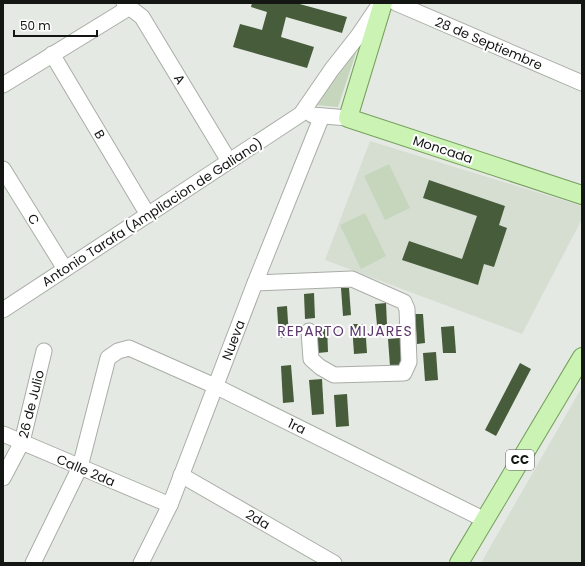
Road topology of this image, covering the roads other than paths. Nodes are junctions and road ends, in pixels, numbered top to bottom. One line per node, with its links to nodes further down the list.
1 (382, 3): 4 (street); 5 (main road)
2 (396, 3): 7 (street, 28 de Septiembre)
3 (127, 5): 6 (street); 12 (street, A)
4 (353, 42): 5 (street); 9 (street)
5 (368, 51): 11 (main road)
6 (52, 54): 8 (street); 15 (street, B)
7 (582, 82)
8 (3, 84)
9 (301, 114): 10 (street, Moncada); 12 (street, Antonio Tarafa (Ampliacion de Galiano))
10 (322, 116): 11 (street, Moncada); 17 (street, Nueva)
11 (348, 118): 14 (main road, Moncada)
12 (229, 161): 15 (street, Antonio Tarafa (Ampliacion de Galiano))
13 (3, 169): 16 (street, C)
14 (582, 195)
15 (148, 214): 16 (street, Antonio Tarafa (Ampliacion de Galiano))
16 (65, 269): 18 (street, Antonio Tarafa (Ampliacion de Galiano))
17 (255, 284): 19 (street); 22 (street, Nueva)
18 (3, 310)
19 (309, 331)
20 (44, 351): 24 (street, 26 de Julio)
21 (582, 357): 29 (main road, CC)
22 (215, 386): 25 (street, 1ra); 26 (street, Nueva); 29 (street, 1ra)
23 (3, 434): 24 (street, Calle 2da)
24 (22, 442): 25 (street, Calle 2da); 27 (street, 26 de Julio)
25 (80, 467): 28 (street, Calle 2da); 30 (street)
26 (181, 475): 28 (street, Nueva); 32 (street, 2da)
27 (3, 478)
28 (170, 505): 31 (street, Nueva)
29 (485, 520): 33 (main road, CC)
30 (33, 563)
31 (141, 563)
32 (334, 563)
33 (459, 563)

